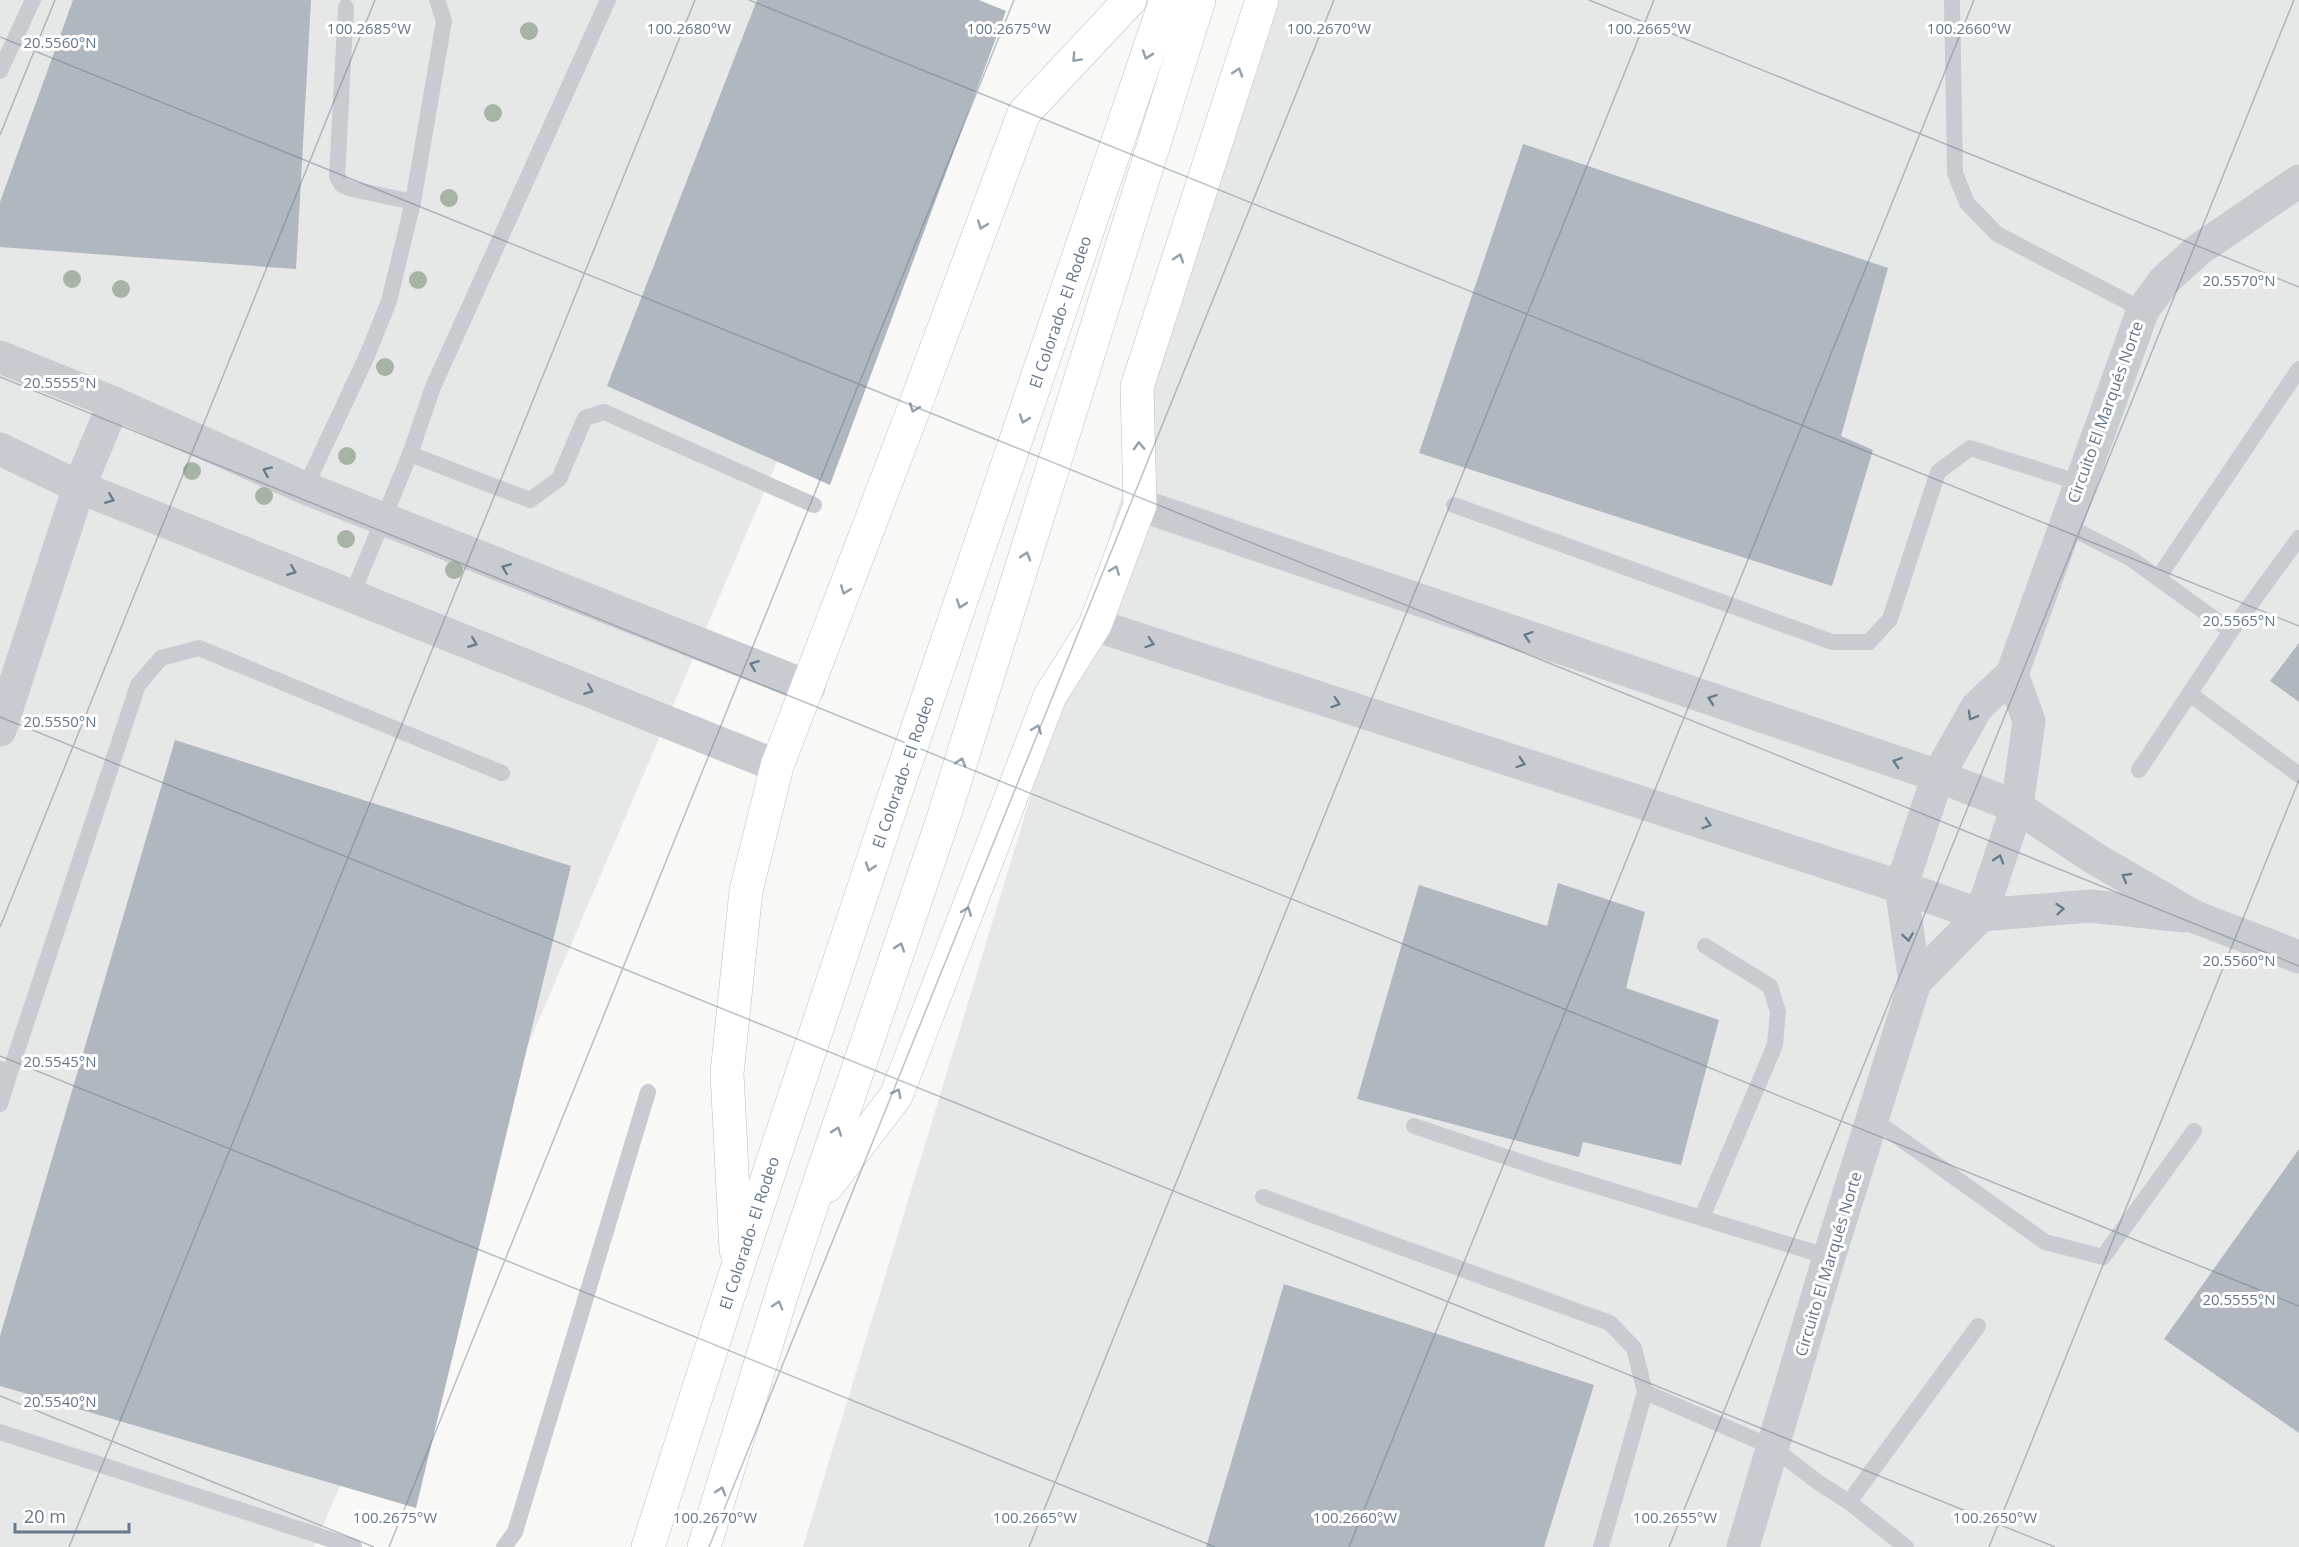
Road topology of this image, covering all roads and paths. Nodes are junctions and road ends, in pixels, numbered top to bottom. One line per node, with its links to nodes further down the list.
1 (33, 0): 10 (lane)
2 (437, 0): 12 (lane)
3 (608, 0): 18 (lane)
4 (1130, 0): 33 (main road, one-way to 33)
5 (1166, 0): 58 (main road, El Colorado- El Rodeo, one-way to 58)
6 (1199, 0): 55 (main road, one-way to 6)
7 (1262, 0): 23 (main road, one-way to 7)
8 (1952, 0): 13 (lane)
9 (346, 7): 12 (lane)
10 (0, 71)
11 (2299, 181): 13 (street, Circuito El Marqués Norte)
12 (413, 202): 21 (lane)
13 (2143, 310): 19 (street, Circuito El Marqués Norte)
14 (0, 357): 16 (street)
15 (2299, 369): 28 (lane)
16 (114, 403): 20 (street); 21 (street, one-way to 16)
17 (0, 449): 20 (street)
18 (410, 454): 22 (lane); 25 (lane)
19 (2080, 483): 24 (lane); 26 (street, Circuito El Marqués Norte)
20 (79, 487): 29 (street, one-way to 29); 35 (street)
21 (305, 488): 25 (street)
22 (814, 505)
23 (1140, 505): 30 (main road, one-way to 23); 40 (street, one-way to 23)
24 (1454, 505)
25 (384, 519): 29 (lane); 33 (street, one-way to 25)
26 (2065, 525): 28 (lane); 32 (street, Circuito El Marqués Norte)
27 (2299, 538): 31 (lane)
28 (2158, 578): 31 (lane)
29 (352, 595): 36 (street, one-way to 36)
30 (1095, 625): 42 (street, one-way to 42); 55 (main road, one-way to 30)
31 (2231, 632): 34 (lane)
32 (2012, 674): 40 (street, Circuito El Marqués Norte, one-way to 40); 41 (street, Circuito El Marqués Norte)
33 (809, 687): 36 (main road)
34 (2190, 694): 37 (lane); 39 (lane)
35 (0, 730)
36 (777, 766): 58 (main road)
37 (2139, 770)
38 (502, 773): 48 (lane)
39 (2299, 775)
40 (1938, 776): 41 (street); 42 (street, Circuito El Marqués Norte)
41 (2017, 807): 43 (street, Circuito El Marqués Norte, one-way to 41); 44 (street, one-way to 41)
42 (1901, 887): 43 (street); 47 (street, Circuito El Marqués Norte, one-way to 47)
43 (1981, 915): 44 (street, one-way to 44); 47 (street, Circuito El Marqués Norte)
44 (2195, 917): 46 (street)
45 (1705, 946): 56 (lane)
46 (2299, 957)
47 (1915, 982): 51 (street, Circuito El Marqués Norte)
48 (5, 1070): 50 (lane)
49 (648, 1092): 65 (lane)
50 (0, 1104)
51 (1873, 1119): 53 (lane); 57 (street, Circuito El Marqués Norte)
52 (1414, 1126): 56 (lane)
53 (2194, 1131)
54 (1263, 1197): 60 (lane)
55 (811, 1207): 67 (main road, one-way to 55)
56 (1702, 1217): 57 (lane)
57 (1829, 1257): 62 (street, Circuito El Marqués Norte)
58 (737, 1269): 66 (main road, El Colorado- El Rodeo)
59 (1978, 1326): 63 (lane)
60 (1646, 1392): 62 (lane); 68 (lane)
61 (0, 1432): 64 (lane)
62 (1772, 1447): 63 (lane); 69 (street, Circuito El Marqués Norte)
63 (1849, 1502): 70 (lane)
64 (354, 1547)
65 (504, 1547)
66 (648, 1547)
67 (704, 1547)
68 (1601, 1547)
69 (1743, 1547)
70 (1906, 1547)

